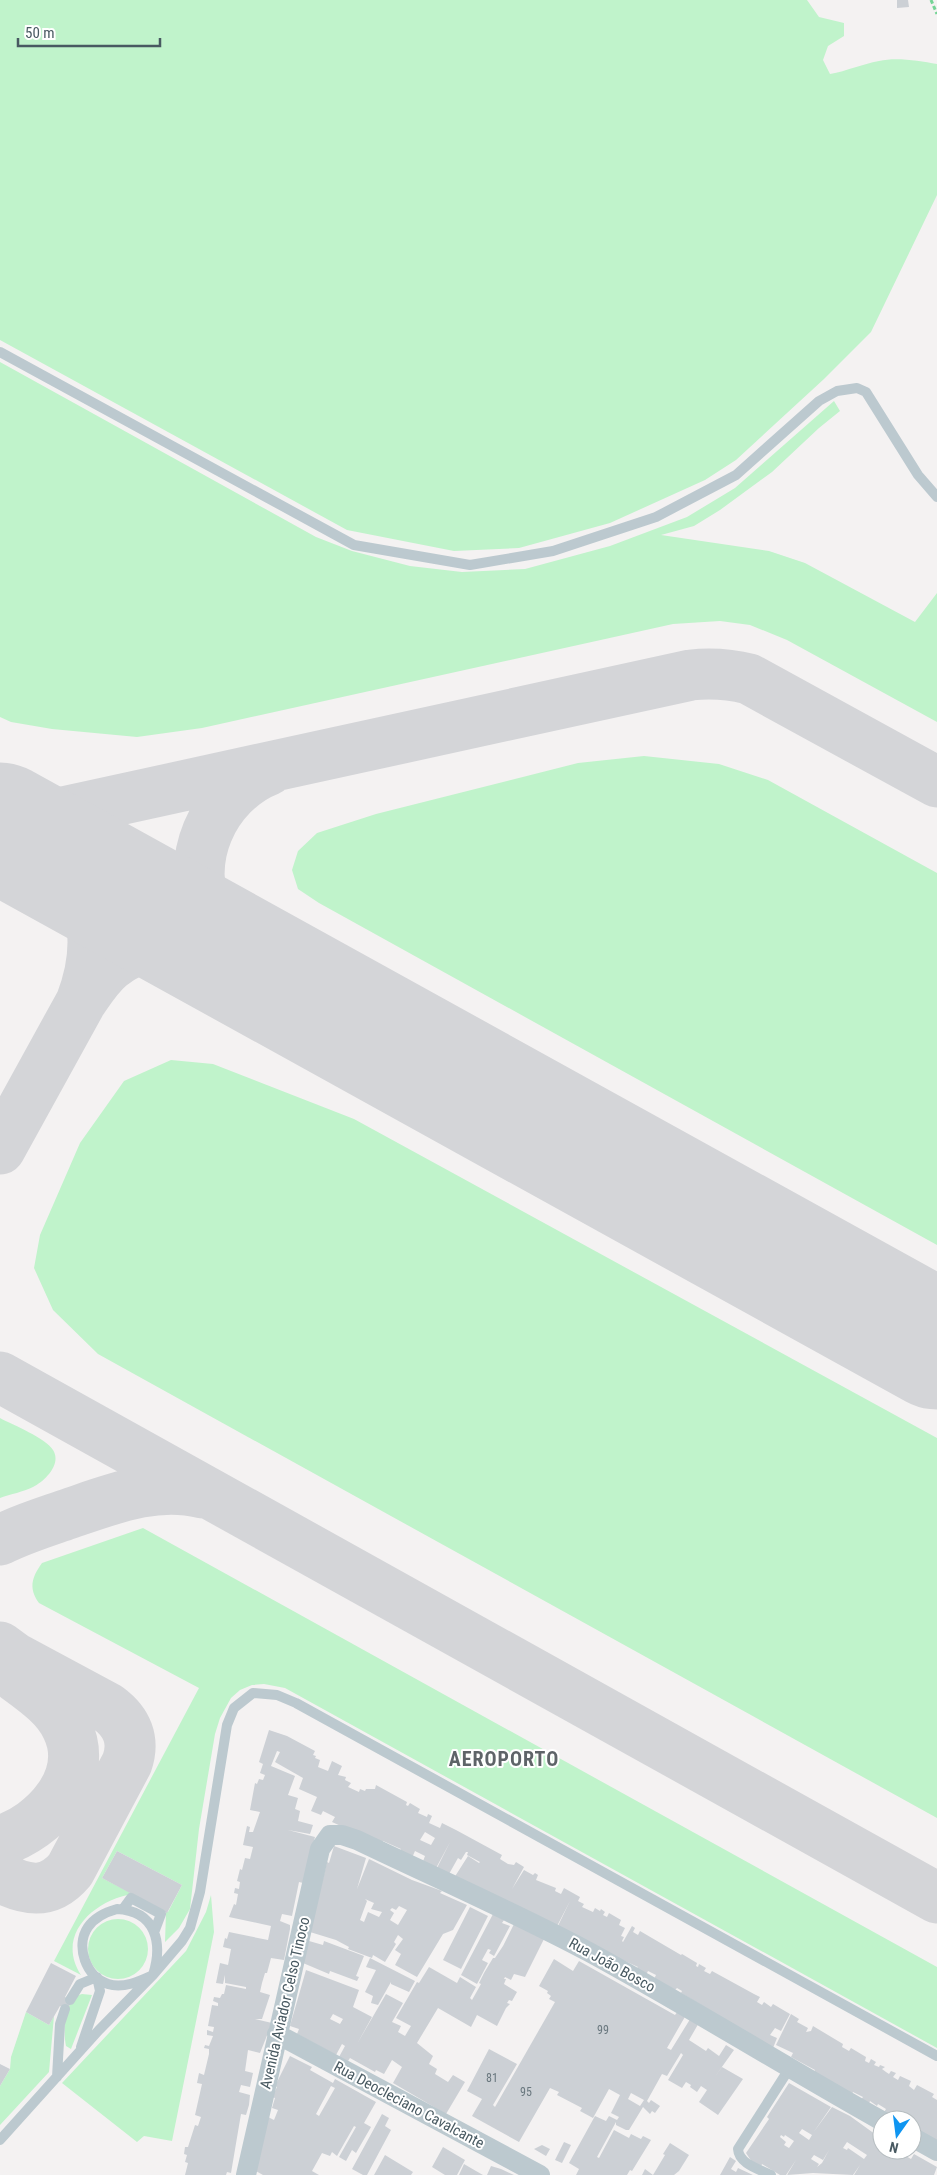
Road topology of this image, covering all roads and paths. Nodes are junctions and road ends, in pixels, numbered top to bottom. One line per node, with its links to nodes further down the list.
1 (931, 0): 2 (path)
2 (937, 14)
3 (0, 352): 4 (lane)
4 (937, 498)
5 (330, 1835): 12 (street, Avenida Aviador Celso Tinoco); 15 (street, Rua João Bosco)
6 (123, 1909): 7 (lane); 7 (lane); 9 (lane)
7 (155, 1930): 8 (lane)
8 (152, 1975): 9 (lane); 13 (lane); 14 (lane)
9 (97, 1977): 10 (lane); 13 (lane)
10 (70, 2000)
11 (65, 2009): 16 (lane)
12 (277, 2034): 21 (street, Avenida Aviador Celso Tinoco); 22 (street, Rua Deocleciano Cavalcante)
13 (79, 2053): 16 (lane)
14 (937, 2056)
15 (789, 2069): 17 (street, Rua João Bosco); 23 (lane)
16 (57, 2078): 18 (lane)
17 (872, 2115)
18 (0, 2140)
19 (922, 2143): 20 (street)
20 (937, 2151)
21 (246, 2175)
22 (540, 2175)
23 (771, 2175)

